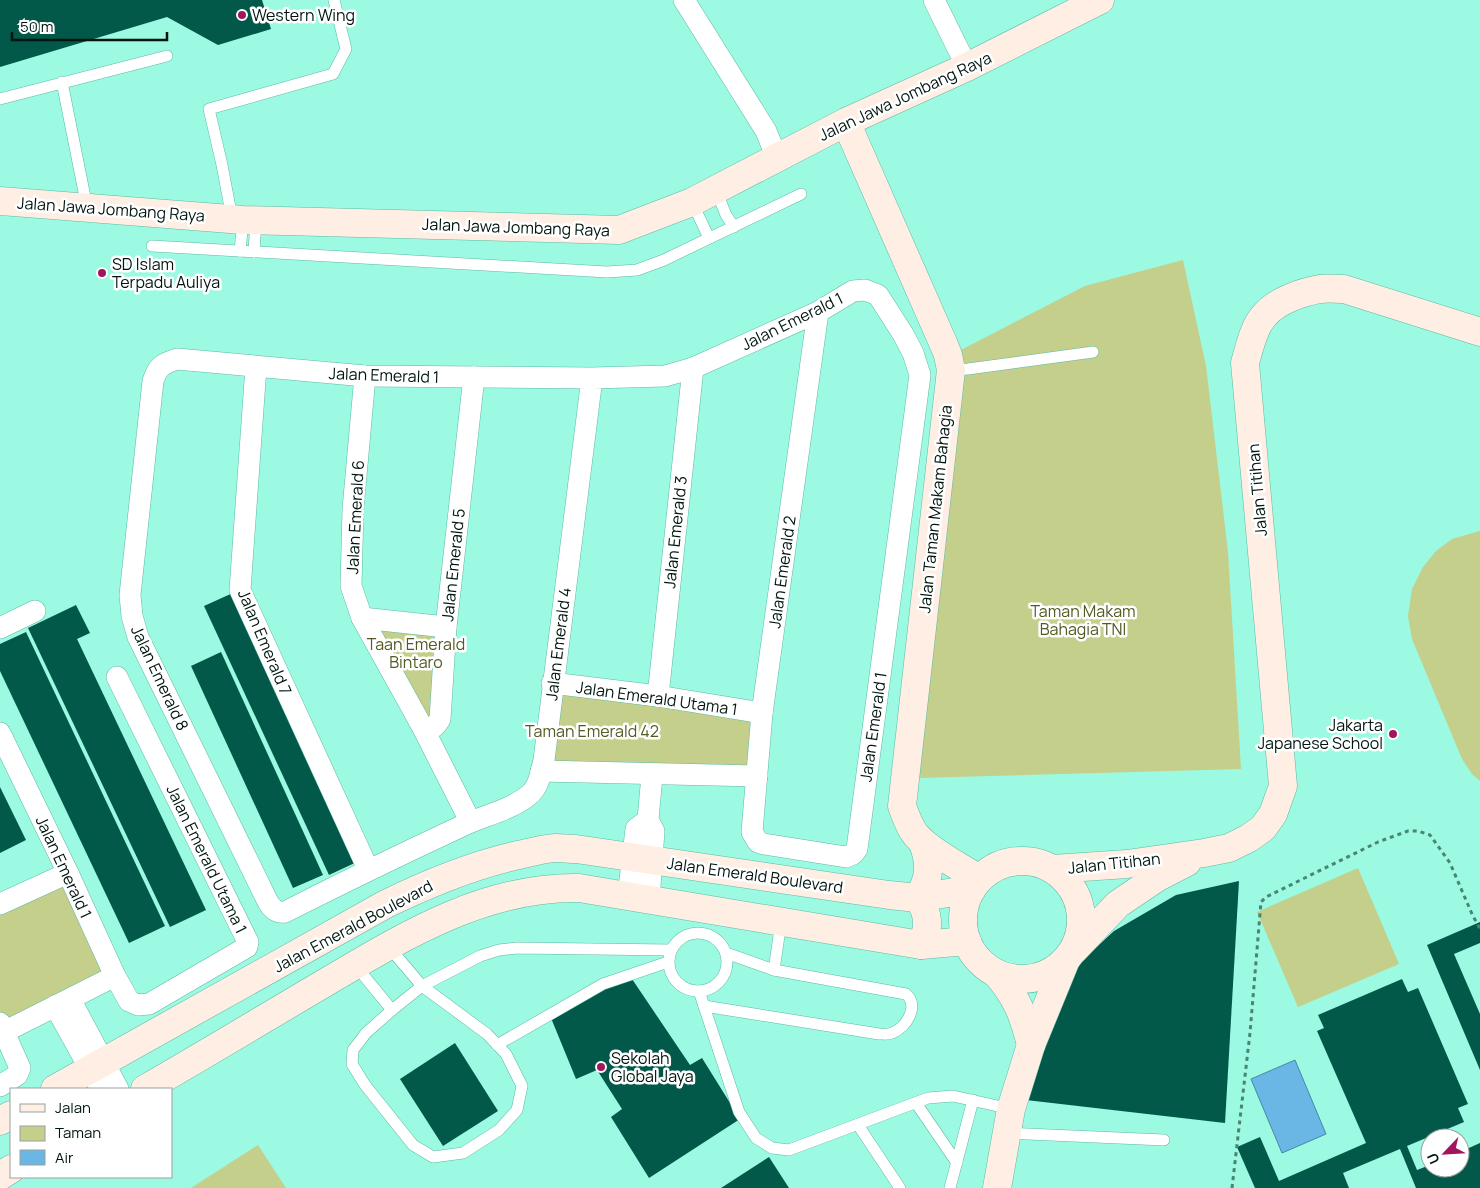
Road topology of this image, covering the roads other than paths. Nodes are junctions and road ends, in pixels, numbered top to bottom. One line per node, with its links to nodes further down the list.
1 (334, 0): 16 (lane)
2 (684, 0): 10 (street)
3 (934, 0): 6 (street)
4 (1100, 0): 6 (main road, Jalan Jawa Jombang Raya)
5 (167, 56): 7 (lane)
6 (967, 67): 9 (main road, Jalan Jawa Jombang Raya)
7 (62, 82): 8 (lane); 15 (lane)
8 (0, 99)
9 (846, 122): 10 (main road, Jalan Jawa Jombang Raya); 28 (main road, Jalan Taman Makam Bahagia)
10 (778, 158): 11 (main road, Jalan Jawa Jombang Raya)
11 (716, 190): 14 (main road, Jalan Jawa Jombang Raya); 17 (lane)
12 (802, 194): 17 (lane)
13 (0, 201): 15 (main road, Jalan Jawa Jombang Raya)
14 (692, 202): 16 (main road, Jalan Jawa Jombang Raya); 18 (lane)
15 (87, 207): 16 (main road, Jalan Jawa Jombang Raya)
16 (243, 219): 20 (lane); 21 (lane)
17 (734, 227): 18 (lane)
18 (709, 238): 21 (lane)
19 (152, 246): 20 (lane)
20 (240, 251): 21 (lane)
21 (254, 252)
22 (818, 312): 27 (street, Jalan Emerald 1); 39 (street, Jalan Emerald 2); 46 (street, Jalan Emerald 1)
23 (1480, 332): 48 (main road, Jalan Titihan)
24 (1094, 352): 28 (lane)
25 (177, 359): 26 (street, Jalan Emerald 1); 56 (street, Jalan Emerald 8)
26 (256, 367): 29 (street, Jalan Emerald 1); 50 (street, Jalan Emerald 7)
27 (693, 368): 31 (street, Jalan Emerald 1); 38 (street, Jalan Emerald 3)
28 (951, 370): 47 (main road, Jalan Taman Makam Bahagia)
29 (365, 376): 30 (street, Jalan Emerald 1); 33 (street, Jalan Emerald 6)
30 (474, 377): 31 (street, Jalan Emerald 1); 34 (street, Jalan Emerald 5)
31 (592, 378): 37 (street, Jalan Emerald 4)
32 (35, 611): 35 (street)
33 (362, 618): 34 (street); 40 (street, Jalan Emerald 6)
34 (446, 627): 40 (street, Jalan Emerald 5)
35 (0, 628)
36 (117, 677): 71 (street, Jalan Emerald Utama 1)
37 (552, 683): 38 (street, Jalan Emerald Utama 1); 42 (street, Jalan Emerald 4)
38 (658, 696): 39 (street, Jalan Emerald Utama 1)
39 (762, 712): 44 (street, Jalan Emerald 2)
40 (424, 730): 45 (street)
41 (0, 734): 52 (street, Jalan Emerald 1)
42 (541, 770): 43 (street); 45 (street, Jalan Emerald 4)
43 (652, 774): 44 (street); 49 (street)
44 (757, 776): 46 (street, Jalan Emerald 2)
45 (470, 821): 50 (street, Jalan Emerald 4)
46 (752, 832)
47 (923, 843): 53 (main road, Jalan Taman Makam Bahagia); 55 (main road)
48 (1204, 853): 51 (main road, Jalan Titihan); 64 (main road, Jalan Titihan)
49 (643, 859): 54 (street); 55 (main road, Jalan Emerald Boulevard); 78 (main road, Jalan Emerald Boulevard)
50 (368, 869): 56 (street, Jalan Emerald 4)
51 (1053, 869): 53 (main road); 64 (main road)
52 (68, 872): 57 (street); 68 (street, Jalan Emerald 1)
53 (975, 884): 55 (main road, Jalan Emerald Boulevard); 59 (main road)
54 (639, 898): 58 (main road, Jalan Emerald Boulevard); 61 (main road, Jalan Emerald Boulevard)
55 (918, 898): 60 (main road)
56 (268, 902)
57 (0, 904)
58 (781, 922): 60 (main road, Jalan Emerald Boulevard); 66 (lane)
59 (967, 941): 60 (main road, Jalan Emerald Boulevard); 67 (main road)
60 (921, 945)
61 (388, 946): 65 (main road, Jalan Emerald Boulevard); 69 (lane)
62 (726, 953): 63 (lane); 66 (lane); 70 (lane)
63 (669, 956): 69 (lane); 70 (lane); 76 (lane)
64 (1069, 956): 67 (main road); 77 (main road)
65 (355, 965): 74 (lane); 82 (main road, Jalan Emerald Boulevard)
66 (774, 970): 73 (lane)
67 (996, 973): 77 (main road)
68 (115, 976): 71 (street, Jalan Emerald 1); 72 (street)
69 (422, 986): 74 (lane); 76 (lane)
70 (699, 992): 73 (lane)
71 (129, 1001)
72 (62, 1002): 75 (street); 78 (street)
73 (704, 1006): 86 (lane)
74 (392, 1010): 76 (lane)
75 (2, 1028): 79 (street)
76 (497, 1045)
77 (1030, 1045): 85 (main road)
78 (98, 1074): 80 (main road, Jalan Emerald Boulevard); 81 (street)
79 (8, 1081)
80 (58, 1088)
81 (117, 1088)
82 (148, 1088)
83 (972, 1100): 84 (lane); 85 (lane); 88 (lane)
84 (916, 1102): 86 (lane); 88 (lane)
85 (1009, 1121): 87 (lane); 91 (main road)
86 (858, 1125): 89 (lane)
87 (1164, 1140)
88 (957, 1163): 90 (lane)
89 (900, 1188)
90 (950, 1188)
91 (997, 1188)

